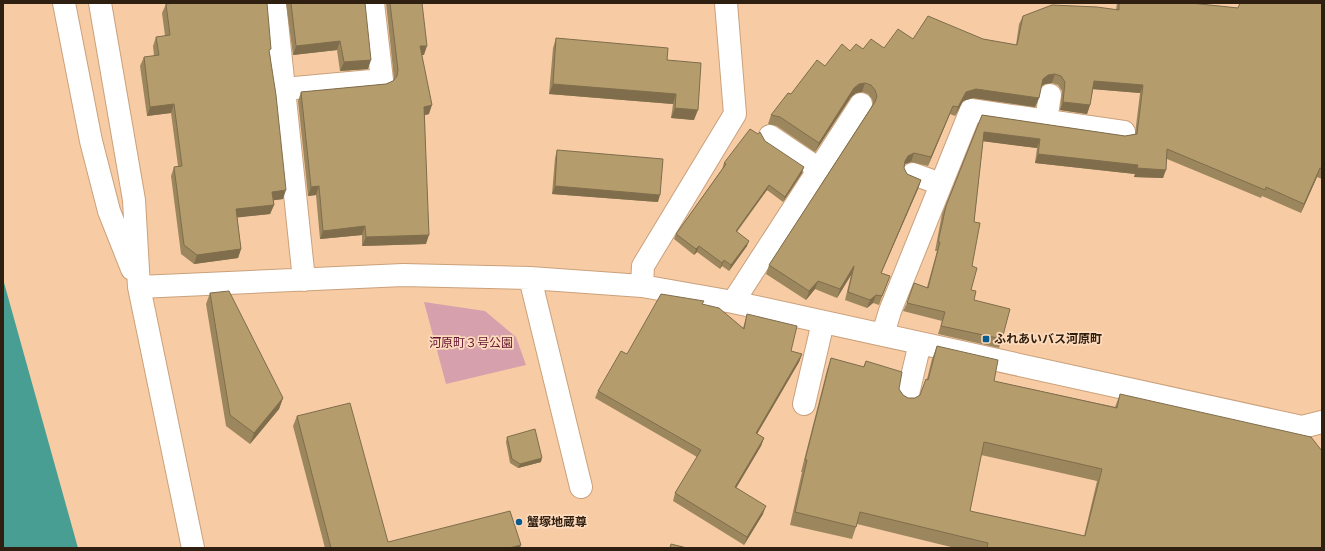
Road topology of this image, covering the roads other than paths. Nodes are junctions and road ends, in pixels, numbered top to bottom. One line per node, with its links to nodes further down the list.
1 (64, 3): 18 (street)
2 (100, 3): 18 (street)
3 (275, 3): 6 (street)
4 (373, 3): 6 (street)
5 (726, 3): 17 (street)
6 (284, 89): 16 (street)
7 (1050, 95): 9 (street)
8 (861, 104): 12 (street)
9 (1046, 120): 10 (street); 14 (street)
10 (1124, 132)
11 (770, 136): 12 (street)
12 (819, 169): 19 (street)
13 (913, 174): 14 (street)
14 (941, 184): 21 (street)
15 (530, 278): 16 (street); 17 (street); 26 (street)
16 (304, 280): 18 (street)
17 (642, 286): 19 (street)
18 (139, 287): 27 (street)
19 (733, 302): 20 (street)
20 (823, 322): 21 (street); 24 (street)
21 (883, 334): 22 (street)
22 (920, 343): 23 (street); 25 (street)
23 (907, 398)
24 (804, 404)
25 (1322, 422)
26 (581, 487)
27 (193, 548)

